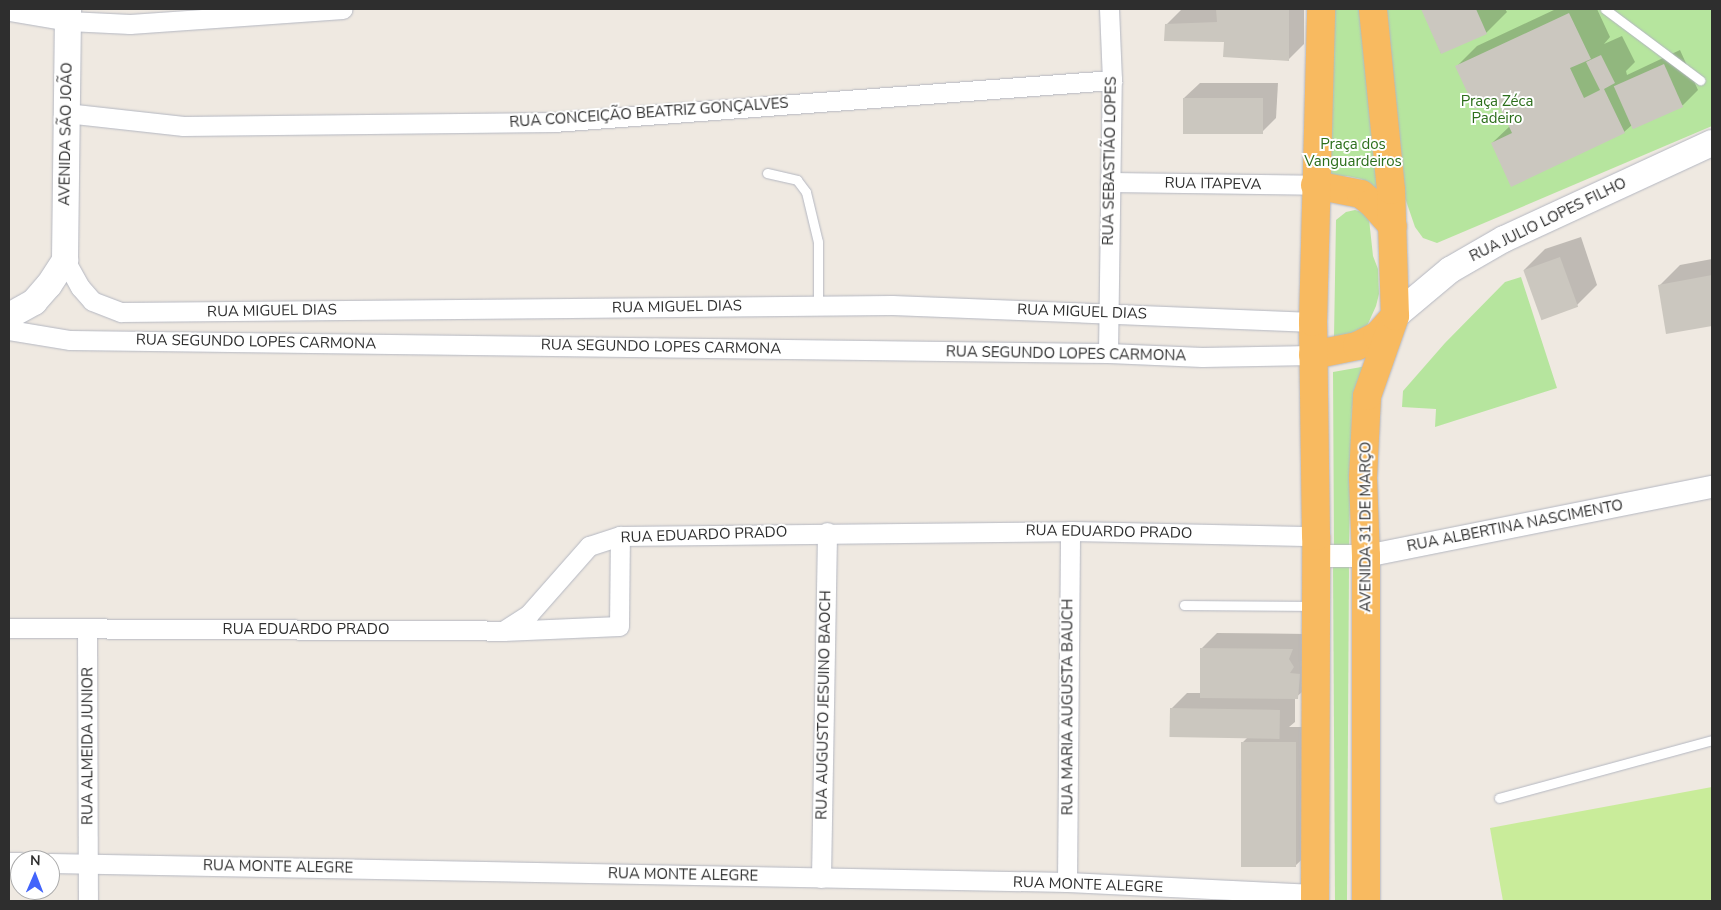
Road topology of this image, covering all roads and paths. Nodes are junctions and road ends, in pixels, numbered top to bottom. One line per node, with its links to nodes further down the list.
1 (342, 9): 7 (street)
2 (1109, 9): 8 (street, RUA SEBASTIÃO LOPES)
3 (1321, 9): 14 (highway)
4 (1373, 9): 15 (highway, AVENIDA 31 DE MARÇO)
5 (1605, 9): 9 (lane)
6 (9, 11): 7 (street)
7 (68, 15): 10 (main road, AVENIDA SÃO JOÃO)
8 (1112, 80): 10 (street, RUA CONCEIÇÃO BEATRIZ GONÇALVES); 13 (street, RUA SEBASTIÃO LOPES)
9 (1700, 80)
10 (66, 113): 16 (main road, AVENIDA SÃO JOÃO)
11 (1712, 143): 21 (main road, RUA JULIO LOPES FILHO)
12 (767, 173): 17 (lane)
13 (1110, 182): 14 (street, RUA ITAPEVA); 19 (street, RUA SEBASTIÃO LOPES)
14 (1315, 185): 15 (highway); 22 (highway)
15 (1392, 226): 21 (highway, AVENIDA 31 DE MARÇO)
16 (65, 260): 18 (street, RUA MIGUEL DIAS); 20 (main road)
17 (818, 306): 18 (street, RUA MIGUEL DIAS); 19 (street, RUA MIGUEL DIAS)
18 (114, 310): 24 (street)
19 (1107, 312): 22 (street, RUA MIGUEL DIAS); 25 (street, RUA SEBASTIÃO LOPES)
20 (9, 316)
21 (1396, 316): 26 (highway); 32 (highway, AVENIDA 31 DE MARÇO)
22 (1313, 322): 26 (highway)
23 (9, 330): 24 (street, RUA SEGUNDO LOPES CARMONA)
24 (114, 341): 25 (street, RUA SEGUNDO LOPES CARMONA)
25 (1108, 353): 26 (street, RUA SEGUNDO LOPES CARMONA)
26 (1313, 355): 31 (highway)
27 (1712, 487): 32 (street, RUA ALBERTINA NASCIMENTO)
28 (1070, 531): 29 (street, RUA EDUARDO PRADO); 31 (street, RUA EDUARDO PRADO); 43 (street, RUA MARIA AUGUSTA BAUCH)
29 (827, 532): 30 (street, RUA EDUARDO PRADO); 42 (street, RUA AUGUSTO JESUINO BAOCH)
30 (620, 536): 37 (street, RUA EDUARDO PRADO); 37 (street)
31 (1316, 546): 32 (street, RUA ALBERTINA NASCIMENTO); 34 (highway)
32 (1366, 556): 47 (highway, AVENIDA 31 DE MARÇO)
33 (1184, 605): 34 (lane)
34 (1316, 606): 45 (highway)
35 (9, 628): 36 (street, RUA EDUARDO PRADO)
36 (87, 628): 37 (street, RUA EDUARDO PRADO); 41 (street, RUA ALMEIDA JUNIOR)
37 (503, 631)
38 (1712, 740): 39 (lane)
39 (1499, 798)
40 (60, 863): 41 (street, RUA MONTE ALEGRE)
41 (88, 864): 42 (street, RUA MONTE ALEGRE); 46 (street, RUA ALMEIDA JUNIOR)
42 (821, 878): 43 (street, RUA MONTE ALEGRE)
43 (1067, 882): 44 (street, RUA MONTE ALEGRE)
44 (1111, 893): 45 (street, RUA MONTE ALEGRE)
45 (1316, 898)
46 (88, 901)
47 (1366, 901)

